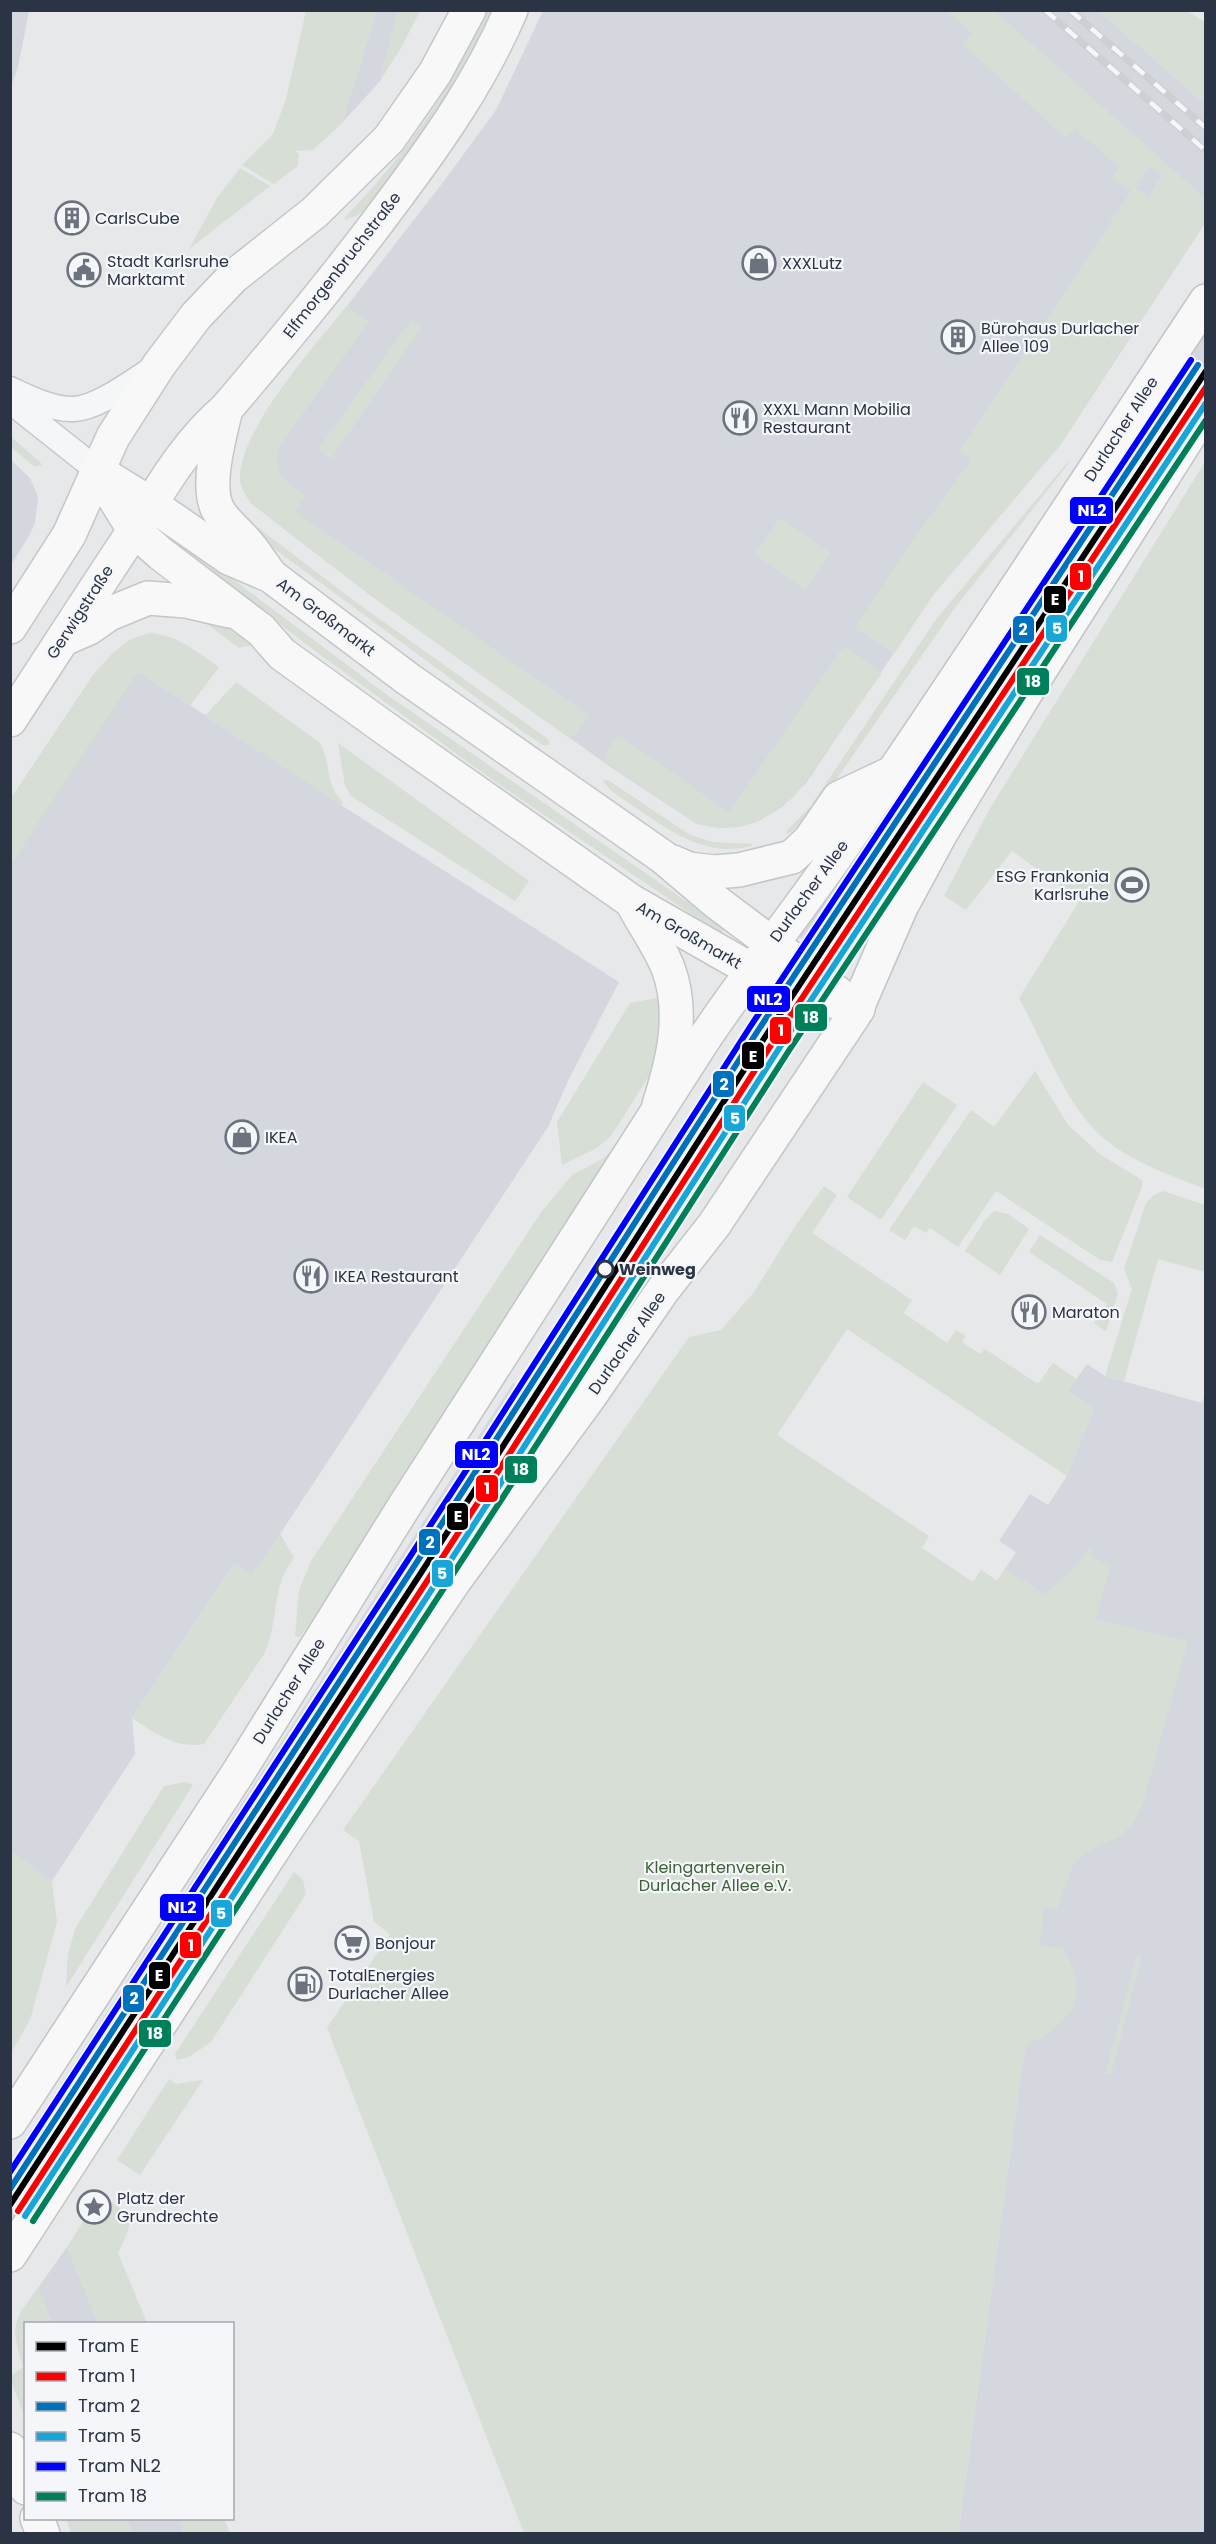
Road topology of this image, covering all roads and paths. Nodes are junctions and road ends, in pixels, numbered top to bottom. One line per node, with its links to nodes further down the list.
1 (469, 10): 4 (main road)
2 (512, 10): 7 (main road, Elfmorgenbruchstraße)
3 (1206, 301): 16 (main road, Durlacher Allee)
4 (159, 365): 5 (street); 9 (main road)
5 (10, 389)
6 (10, 401): 9 (street, Am Großmarkt)
7 (226, 410): 10 (main road, Elfmorgenbruchstraße); 11 (main road)
8 (1206, 410): 21 (main road, Durlacher Allee)
9 (97, 470): 10 (main road, Am Großmarkt); 13 (main road)
10 (142, 517): 11 (main road, Am Großmarkt); 12 (main road, Am Großmarkt); 14 (main road, Gerwigstraße)
11 (271, 576): 17 (main road, Am Großmarkt)
12 (244, 616): 14 (main road); 18 (main road, Am Großmarkt)
13 (10, 627)
14 (63, 640): 15 (main road, Gerwigstraße)
15 (10, 720)
16 (894, 772): 17 (main road); 19 (main road, Durlacher Allee)
17 (663, 857): 19 (main road, Am Großmarkt)
18 (631, 901): 20 (main road, Am Großmarkt); 22 (main road)
19 (772, 942): 20 (main road, Durlacher Allee); 21 (main road, Am Großmarkt)
20 (751, 971): 21 (main road, Am Großmarkt); 22 (main road, Durlacher Allee)
21 (858, 1008): 24 (main road, Durlacher Allee)
22 (658, 1110): 23 (main road, Durlacher Allee)
23 (10, 2122)
24 (10, 2254)
25 (10, 2449): 26 (main road)
26 (24, 2483)

